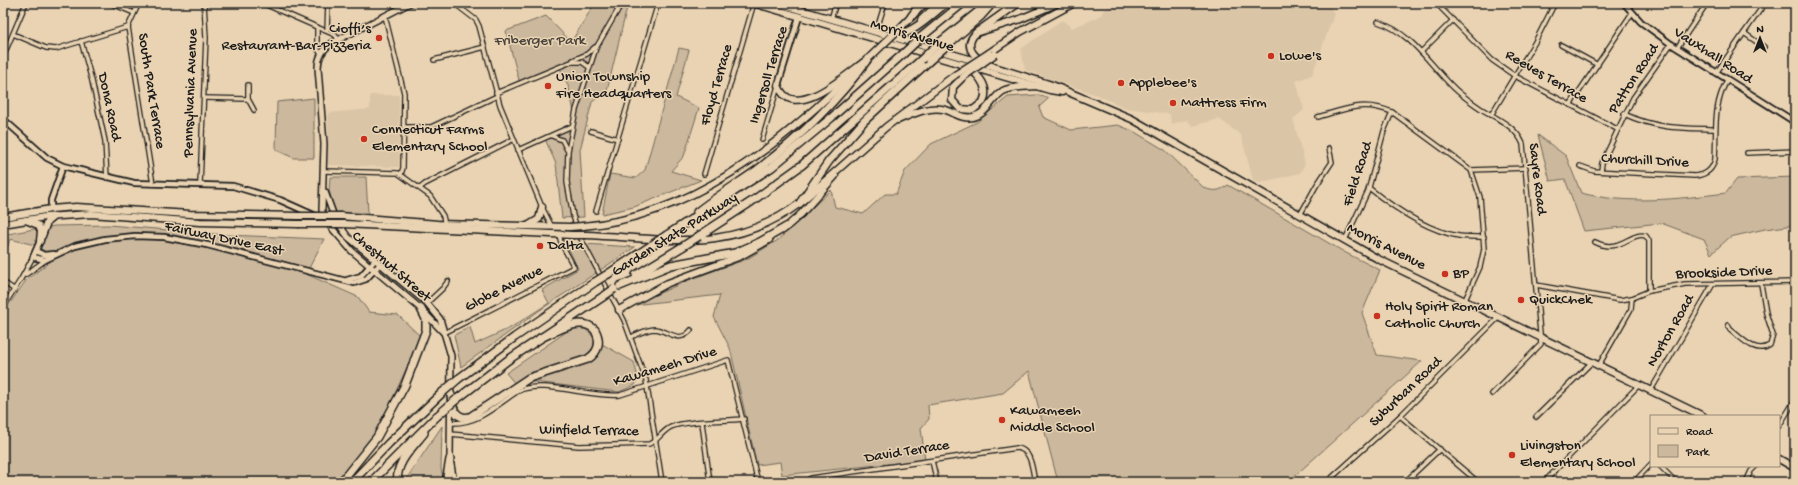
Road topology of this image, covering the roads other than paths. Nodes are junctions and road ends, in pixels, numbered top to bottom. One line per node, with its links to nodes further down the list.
1 (26, 3): 46 (street)
2 (110, 3): 31 (street)
3 (139, 3): 31 (street, South Park Terrace)
4 (204, 3): 76 (street, Pennsylvania Avenue)
5 (262, 3): 40 (street)
6 (328, 3): 42 (street)
7 (410, 3): 33 (main road)
8 (454, 3): 54 (street)
9 (622, 3): 52 (street)
10 (658, 3): 94 (street)
11 (753, 3): 30 (main road, Morris Avenue); 109 (street, Floyd Terrace)
12 (777, 3): 30 (main road, Morris Avenue)
13 (836, 3): 36 (street)
14 (886, 3): 43 (street)
15 (921, 3): 35 (highway)
16 (925, 3): 35 (main road)
17 (939, 3): 41 (main road)
18 (946, 3): 41 (highway)
19 (963, 3): 132 (highway, Garden State Parkway, bridge)
20 (989, 3): 50 (highway, Garden State Parkway)
21 (992, 3): 50 (highway)
22 (1018, 3): 45 (highway)
23 (1058, 3): 45 (main road)
24 (1074, 3): 58 (main road)
25 (1436, 3): 37 (street, Reeves Terrace)
26 (1555, 3): 69 (street)
27 (1624, 3): 32 (street, Vauxhall Road)
28 (1707, 3): 56 (street)
29 (1765, 3): 44 (street)
30 (785, 7): 34 (main road, Morris Avenue); 36 (main road, Morris Avenue)
31 (134, 13): 39 (street, South Park Terrace)
32 (1632, 13): 51 (street, Vauxhall Road); 65 (street)
33 (385, 16): 48 (main road); 87 (street)
34 (799, 17): 64 (main road, Morris Avenue); 72 (street, Ingersoll Terrace)
35 (911, 17): 62 (main road, bridge)
36 (831, 19): 43 (main road, Morris Avenue)
37 (1453, 20): 57 (street); 69 (street, Reeves Terrace)
38 (1378, 22): 57 (street, Sayre Road)
39 (128, 27): 49 (street); 111 (street, South Park Terrace)
40 (317, 27): 42 (street); 59 (street)
41 (912, 30): 47 (highway)
42 (327, 32): 48 (street)
43 (876, 32): 47 (main road, Morris Avenue)
44 (1744, 32): 55 (street); 68 (street)
45 (976, 33): 66 (main road)
46 (13, 34): 49 (street); 60 (street)
47 (886, 35): 66 (main road, Morris Avenue)
48 (339, 40): 59 (main road)
49 (81, 41): 110 (street, Dona Road)
50 (943, 44): 116 (highway, bridge); 153 (highway, Garden State Parkway, bridge)
51 (1671, 44): 56 (street, Vauxhall Road); 81 (street, Patton Road)
52 (598, 45): 63 (street); 67 (street)
53 (1561, 45): 65 (street)
54 (485, 47): 61 (street); 75 (street)
55 (1764, 47)
56 (1677, 48): 68 (street, Vauxhall Road)
57 (1421, 52): 82 (street, Sayre Road)
58 (992, 53): 64 (main road, bridge); 88 (main road, bridge)
59 (321, 54): 106 (main road)
60 (3, 57)
61 (434, 60)
62 (867, 60): 72 (main road); 128 (main road, bridge); 132 (highway)
63 (571, 62): 67 (street); 75 (street)
64 (960, 64): 73 (main road, Morris Avenue)
65 (1598, 65): 78 (street)
66 (992, 66): 74 (main road, Morris Avenue)
67 (590, 67): 86 (street)
68 (1716, 73): 70 (street, Vauxhall Road)
69 (1515, 76): 78 (street, Reeves Terrace); 82 (street)
70 (1727, 80): 85 (street, Vauxhall Road); 90 (street, Churchill Drive)
71 (248, 85): 77 (street)
72 (778, 85): 95 (street, Ingersoll Terrace)
73 (1037, 86): 74 (main road, Morris Avenue); 88 (main road)
74 (1064, 92): 121 (main road, Morris Avenue)
75 (497, 94): 87 (street); 93 (street)
76 (204, 98): 77 (street); 112 (street, Pennsylvania Avenue)
77 (248, 99): 79 (street)
78 (1570, 105): 89 (street, Reeves Terrace)
79 (254, 110)
80 (1392, 112): 83 (street); 105 (street); 115 (street, Field Road)
81 (1624, 114): 89 (street, Patton Road); 90 (street)
82 (1491, 115): 104 (street, Sayre Road)
83 (1318, 117)
84 (3, 119): 102 (street)
85 (1795, 121)
86 (572, 126): 92 (street); 99 (street)
87 (404, 127): 108 (street)
88 (886, 127): 96 (main road)
89 (1617, 129): 107 (street, Patton Road)
90 (1715, 129): 107 (street, Churchill Drive)
91 (591, 130): 94 (street)
92 (552, 136): 98 (street); 99 (street)
93 (514, 139): 98 (street); 114 (street)
94 (618, 139): 119 (street)
95 (762, 140)
96 (863, 146): 116 (main road); 129 (main road)
97 (1329, 148): 121 (street)
98 (518, 150): 117 (street)
99 (568, 151): 161 (street)
100 (1795, 151): 101 (street)
101 (1746, 152)
102 (63, 166): 110 (street); 118 (street)
103 (1580, 166): 107 (street, Churchill Drive)
104 (1526, 168): 105 (street); 152 (street, Sayre Road)
105 (1471, 170): 133 (street)
106 (324, 171): 108 (street); 113 (main road)
107 (1601, 171)
108 (401, 174): 114 (street)
109 (704, 174)
110 (107, 178): 111 (street)
111 (153, 184): 112 (street)
112 (200, 184): 123 (street)
113 (324, 187): 123 (main road); 130 (main road, Chestnut Street)
114 (420, 188): 126 (street)
115 (1369, 188): 133 (street); 135 (street, Field Road)
116 (800, 203): 131 (main road, bridge)
117 (542, 207): 127 (main road); 128 (street)
118 (52, 209): 122 (main road); 126 (main road, bridge)
119 (596, 211)
120 (54, 216): 124 (main road); 131 (main road, bridge); 134 (main road)
121 (1300, 216): 135 (main road, Morris Avenue)
122 (3, 217)
123 (323, 218): 130 (street); 143 (main road, Chestnut Street)
124 (25, 220): 125 (main road); 134 (main road)
125 (3, 224)
126 (446, 224): 127 (main road)
127 (526, 226): 128 (main road)
128 (552, 227)
129 (786, 227): 153 (highway); 161 (main road)
130 (346, 234): 141 (main road, Chestnut Street)
131 (559, 234): 165 (street, Globe Avenue)
132 (666, 236): 196 (highway, Garden State Parkway, bridge)
133 (1484, 237): 157 (street)
134 (40, 241): 137 (street)
135 (1344, 241): 157 (main road, Morris Avenue)
136 (1595, 242): 155 (street)
137 (36, 251): 138 (street, Fairway Drive East); 139 (street)
138 (57, 253): 140 (street, Fairway Drive East); 146 (street, Fairway Drive East)
139 (33, 257): 140 (street); 145 (street)
140 (48, 258): 145 (street)
141 (375, 260): 142 (main road, Chestnut Street); 143 (street, Fairway Drive East)
142 (380, 264): 144 (street, Fairway Drive East); 158 (main road, Chestnut Street)
143 (369, 266): 144 (main road, Chestnut Street); 146 (street, Fairway Drive East)
144 (375, 271): 146 (street, Fairway Drive East); 160 (main road, Chestnut Street)
145 (21, 279): 154 (street)
146 (339, 280)
147 (448, 281): 158 (street)
148 (3, 282): 154 (street)
149 (1795, 282): 151 (street, Brookside Drive)
150 (1713, 284): 151 (street, Brookside Drive); 155 (street, Brookside Drive); 173 (street, Norton Road)
151 (1761, 284): 163 (street)
152 (1536, 285): 156 (street, Brookside Drive); 166 (street, Sayre Road)
153 (617, 287): 168 (highway, Garden State Parkway, bridge)
154 (15, 290): 159 (street)
155 (1649, 291): 156 (street, Brookside Drive)
156 (1632, 298): 170 (street)
157 (1465, 300): 162 (main road, Morris Avenue)
158 (427, 303): 165 (main road, Chestnut Street)
159 (3, 307)
160 (421, 309): 165 (main road, Chestnut Street); 195 (highway)
161 (619, 310): 167 (street)
162 (1499, 317): 166 (main road, Morris Avenue); 179 (street, Suburban Road)
163 (1728, 325)
164 (692, 330): 167 (street)
165 (444, 332): 175 (main road, Chestnut Street)
166 (1539, 336): 169 (main road, Morris Avenue); 174 (street)
167 (631, 337): 172 (street)
168 (540, 338): 175 (highway, Garden State Parkway); 175 (highway)
169 (1592, 362): 170 (main road, Morris Avenue); 180 (street)
170 (1599, 365): 171 (main road, Morris Avenue)
171 (1639, 385): 173 (main road, Morris Avenue); 210 (street)
172 (647, 387): 181 (street, Kawameeh Drive); 182 (street, Kawameeh Drive); 186 (street)
173 (1651, 390): 177 (main road, Morris Avenue)
174 (1492, 394)
175 (454, 397): 178 (highway, Garden State Parkway, bridge); 182 (main road, Chestnut Street)
176 (1795, 400): 184 (street)
177 (1701, 415)
178 (437, 416): 197 (highway, Garden State Parkway); 198 (highway)
179 (1400, 416): 187 (street); 207 (street, Suburban Road)
180 (1536, 417)
181 (744, 419): 183 (street, Winfield Terrace); 203 (street)
182 (450, 423): 185 (main road, Chestnut Street)
183 (702, 423): 186 (street, Winfield Terrace); 202 (street)
184 (1780, 424)
185 (450, 434): 186 (street, Winfield Terrace); 188 (main road, Chestnut Street)
186 (655, 441): 201 (street)
187 (1440, 449): 208 (street); 209 (street)
188 (450, 459): 199 (highway); 200 (main road, Chestnut Street)
189 (1780, 460): 194 (main road)
190 (932, 461): 204 (street, David Terrace); 205 (street); 206 (street, David Terrace)
191 (1650, 465): 211 (street)
192 (1661, 467): 212 (street)
193 (1755, 467): 213 (street)
194 (1795, 468)
195 (341, 482)
196 (352, 482)
197 (371, 482)
198 (398, 482)
199 (446, 482)
200 (454, 482)
201 (662, 482)
202 (710, 482)
203 (758, 482)
204 (805, 482)
205 (937, 482)
206 (1035, 482)
207 (1327, 482)
208 (1405, 482)
209 (1478, 482)
210 (1544, 482)
211 (1634, 482)
212 (1676, 482)
213 (1746, 482)

